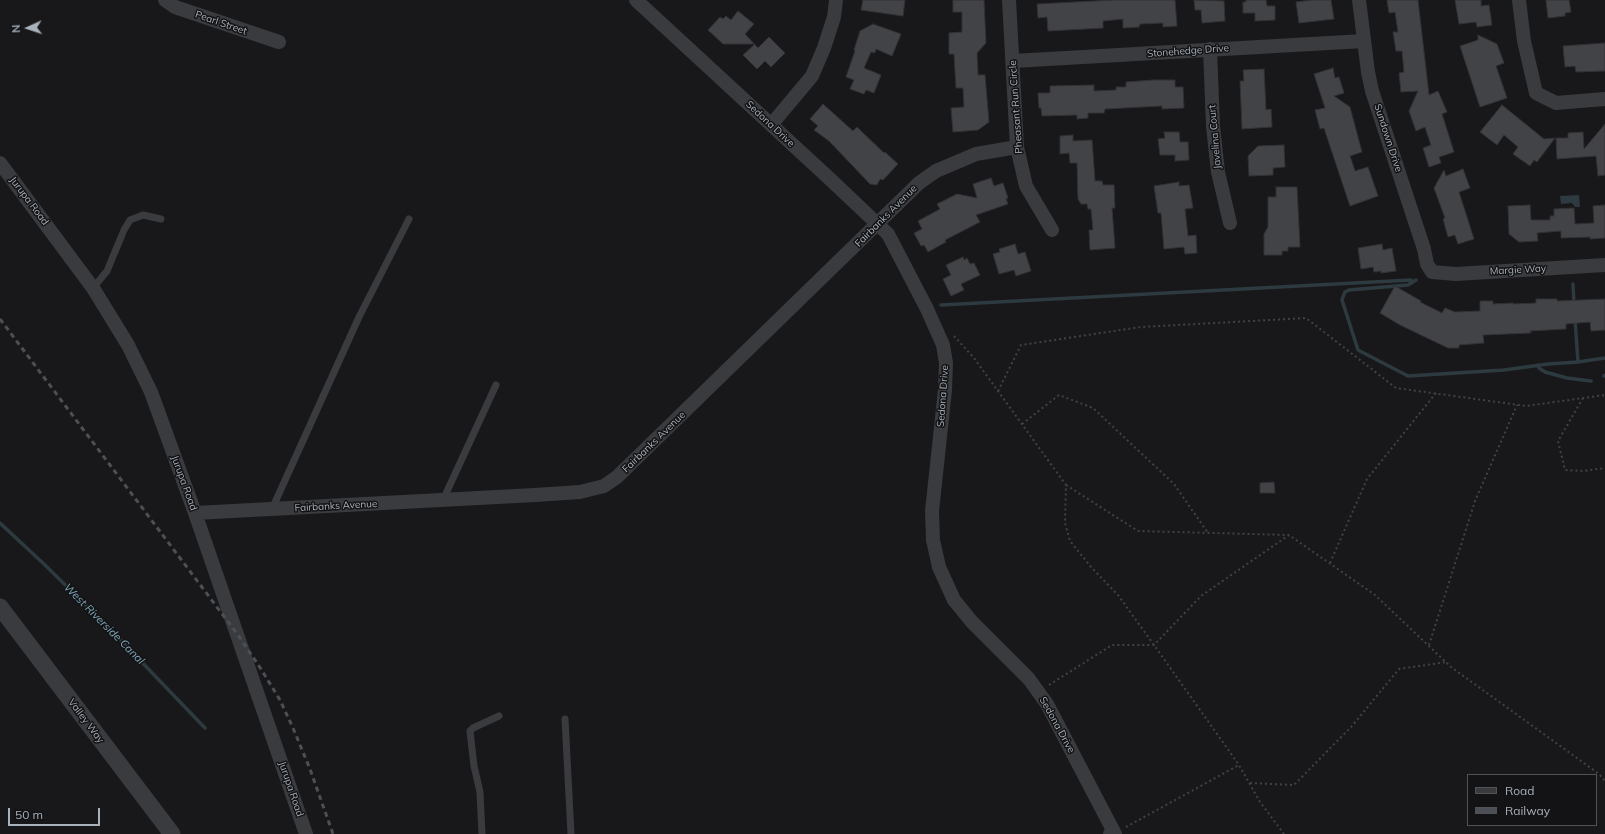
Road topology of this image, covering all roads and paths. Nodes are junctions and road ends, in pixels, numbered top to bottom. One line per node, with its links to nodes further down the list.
1 (165, 0): 8 (street, Pearl Street)
2 (636, 0): 12 (street, Sedona Drive)
3 (836, 0): 12 (street)
4 (1010, 0): 10 (street, Pheasant Run Circle)
5 (1359, 0): 7 (street, Sundown Drive)
6 (1519, 0): 11 (street)
7 (1364, 41): 9 (street, Stonehedge Drive); 21 (street, Sundown Drive)
8 (279, 42)
9 (1210, 49): 10 (street, Stonehedge Drive); 17 (street, Javelina Court)
10 (1012, 61): 13 (street, Pheasant Run Circle)
11 (1605, 99)
12 (771, 125): 18 (street, Sedona Drive)
13 (1017, 147): 18 (street, Fairbanks Avenue); 19 (street, Pheasant Run Circle)
14 (0, 163): 22 (street, Jurupa Road)
15 (409, 219): 34 (lane)
16 (161, 220): 22 (lane)
17 (1230, 223)
18 (877, 224): 33 (street, Fairbanks Avenue); 43 (street, Sedona Drive)
19 (1052, 230)
20 (1605, 265): 21 (street, Margie Way)
21 (1432, 272)
22 (93, 288): 35 (street, Jurupa Road)
23 (949, 333): 25 (path)
24 (496, 385): 33 (lane)
25 (998, 391): 26 (path); 30 (path)
26 (1436, 393): 29 (path); 38 (path)
27 (1605, 395): 28 (path)
28 (1583, 398): 29 (path); 31 (path)
29 (1517, 405): 41 (path)
30 (1022, 424): 32 (path); 36 (path)
31 (1605, 468)
32 (1066, 485): 36 (path); 40 (path)
33 (443, 500): 34 (street, Fairbanks Avenue)
34 (272, 509): 35 (street, Fairbanks Avenue)
35 (195, 513): 50 (street, Jurupa Road)
36 (1208, 533): 37 (path)
37 (1289, 536): 38 (path); 40 (path)
38 (1330, 563): 41 (path)
39 (0, 607): 49 (street, Valley Way)
40 (1154, 645): 43 (path); 46 (path)
41 (1429, 645): 42 (path)
42 (1446, 662): 47 (path); 48 (path)
43 (1038, 692): 54 (street, Sedona Drive)
44 (499, 716): 51 (lane)
45 (565, 719): 52 (lane)
46 (1239, 765): 48 (path); 54 (path)
47 (1605, 781)
48 (1250, 783): 55 (path)
49 (172, 834)
50 (306, 834)
51 (482, 834)
52 (572, 834)
53 (1110, 834): 54 (street)
54 (1114, 834)
55 (1284, 834)

